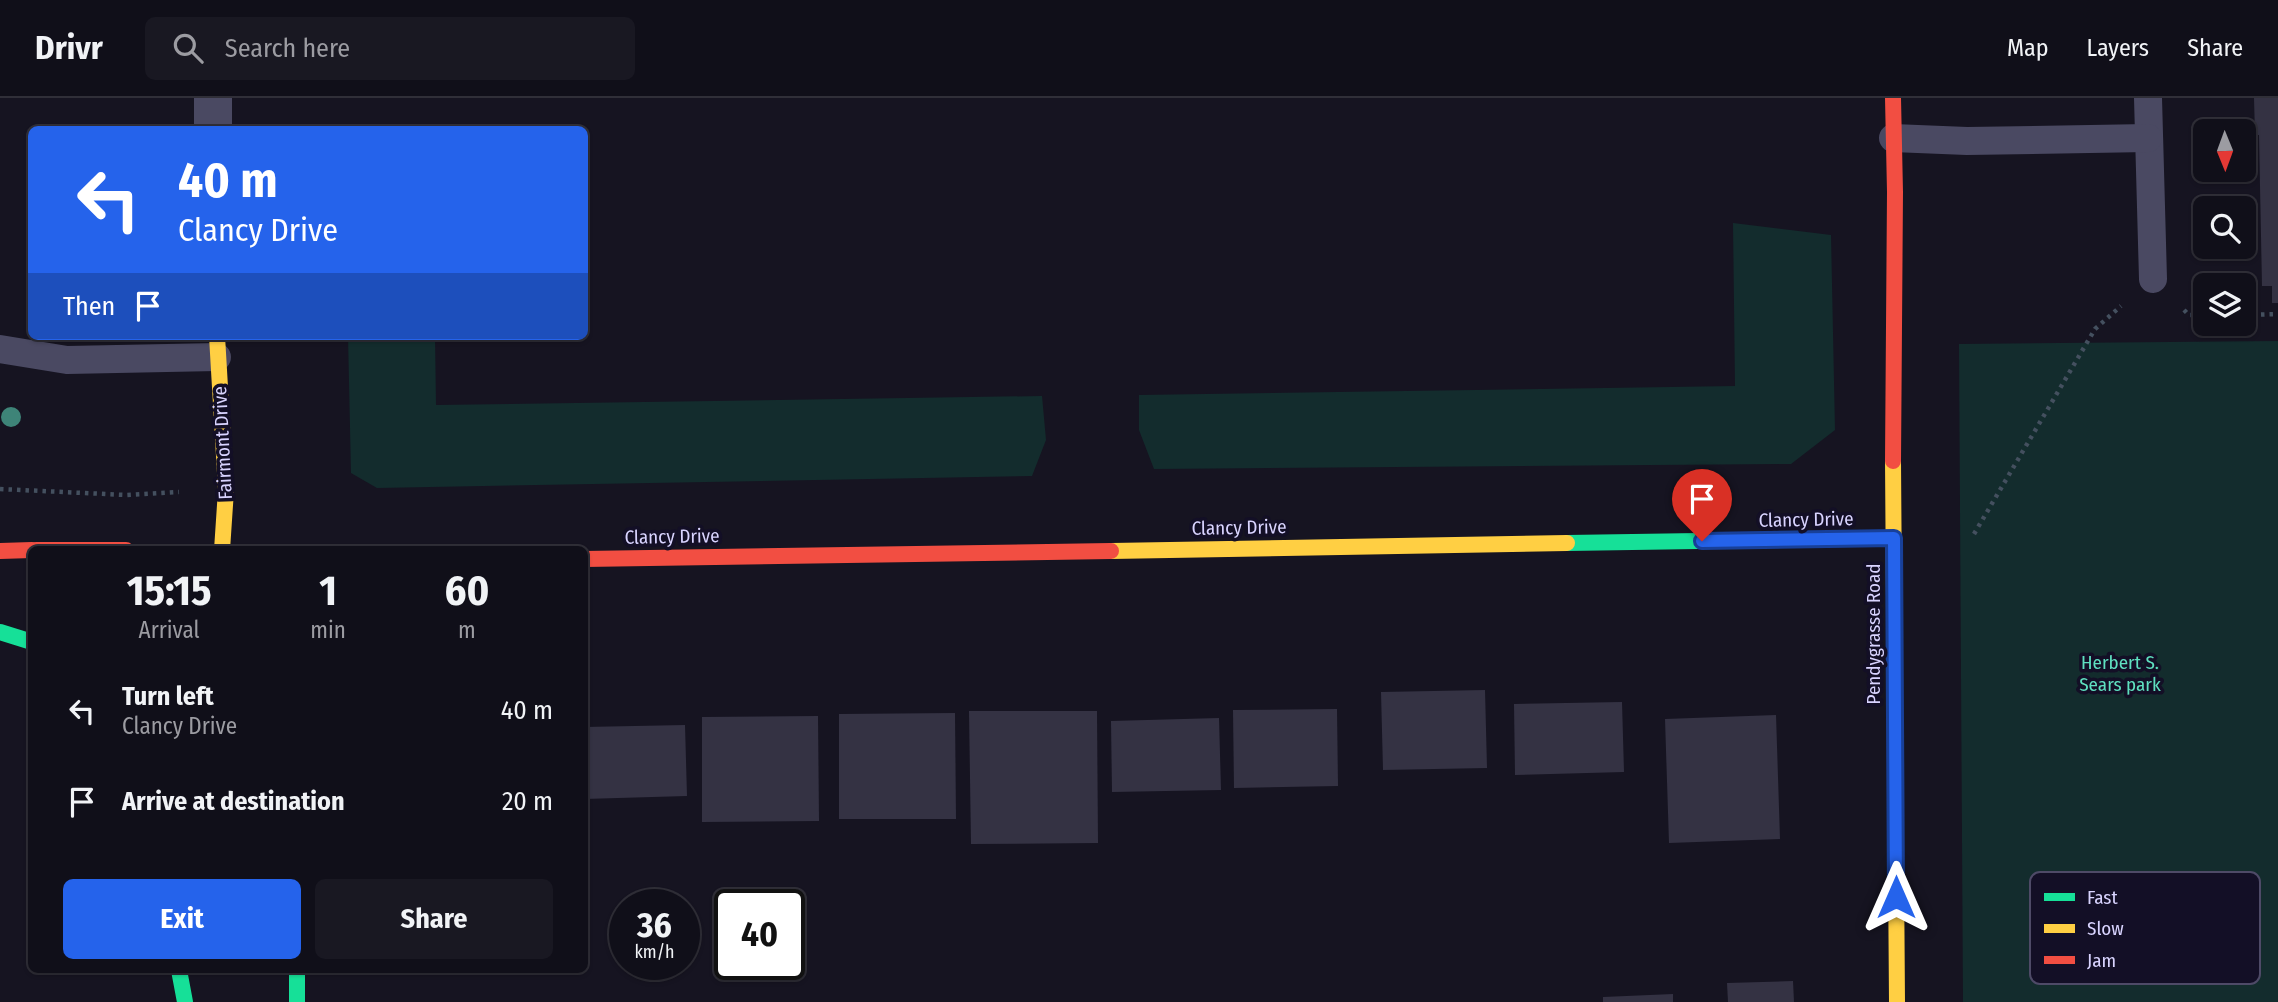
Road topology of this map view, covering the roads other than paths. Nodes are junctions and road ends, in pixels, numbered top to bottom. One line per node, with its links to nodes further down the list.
1 (213, 98): 4 (street)
2 (1892, 98): 5 (street, Pendygrasse Road)
3 (2148, 98): 6 (lane)
4 (214, 126)
5 (1893, 138): 6 (lane); 10 (street, Pendygrasse Road)
6 (2148, 138): 7 (lane)
7 (2153, 279)
8 (217, 346): 9 (lane); 11 (street, Fairmont Drive)
9 (0, 349)
10 (1894, 538): 14 (street, Clancy Drive); 21 (street, Pendygrasse Road)
11 (222, 546)
12 (28, 550): 13 (street)
13 (0, 551)
14 (588, 559)
15 (0, 632): 16 (street)
16 (28, 641)
17 (180, 973): 19 (street)
18 (297, 973): 20 (street)
19 (185, 1002)
20 (297, 1002)
21 (1897, 1002)

